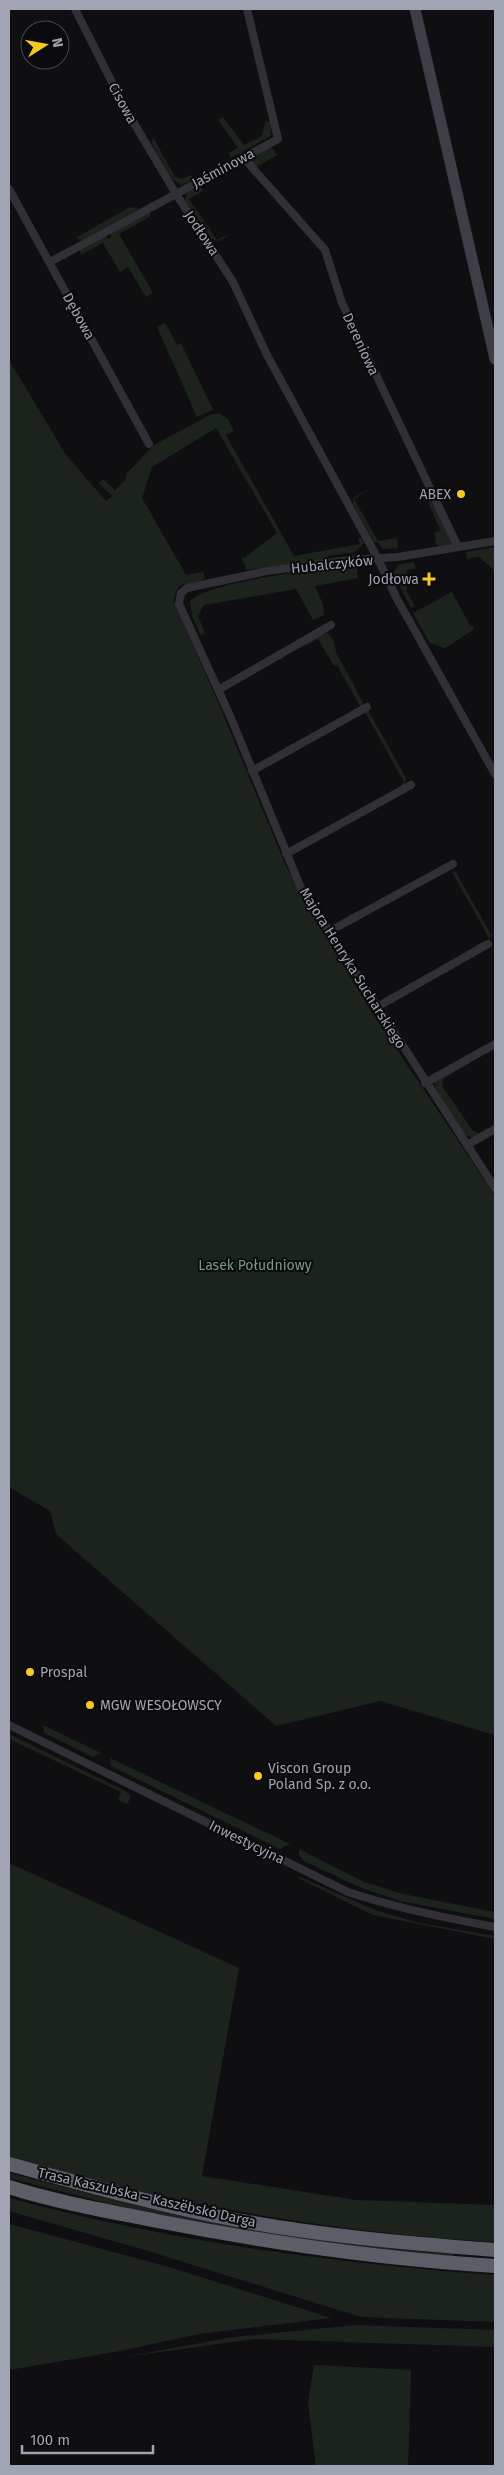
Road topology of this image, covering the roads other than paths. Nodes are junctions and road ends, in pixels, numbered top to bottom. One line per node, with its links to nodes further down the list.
1 (75, 9): 6 (street, Cisowa)
2 (247, 9): 4 (street, Jaśminowa)
3 (415, 9): 8 (main road)
4 (243, 157): 6 (street, Jaśminowa); 11 (street, Dereniowa)
5 (9, 188): 7 (street, Dębowa)
6 (176, 194): 7 (street, Jaśminowa); 12 (street, Jodłowa)
7 (50, 262): 9 (street, Dębowa)
8 (495, 359)
9 (148, 444)
10 (493, 540): 11 (street, Hubalczyków)
11 (458, 547): 12 (street, Hubalczyków)
12 (378, 559): 13 (street, Hubalczyków); 18 (street, Jodłowa)
13 (180, 596): 15 (street, Majora Henryka Sucharskiego)
14 (331, 625): 15 (street)
15 (218, 690): 17 (street, Majora Henryka Sucharskiego)
16 (367, 707): 17 (street)
17 (252, 771): 20 (street, Majora Henryka Sucharskiego)
18 (495, 774)
19 (411, 785): 20 (street)
20 (286, 854): 22 (street, Majora Henryka Sucharskiego)
21 (453, 864): 22 (street)
22 (328, 932): 24 (street, Majora Henryka Sucharskiego)
23 (488, 944): 24 (street)
24 (377, 1007): 26 (street, Majora Henryka Sucharskiego)
25 (495, 1044): 26 (street)
26 (425, 1082): 28 (street, Majora Henryka Sucharskiego)
27 (495, 1129): 28 (street)
28 (467, 1145): 29 (street, Majora Henryka Sucharskiego)
29 (495, 1188)
30 (9, 1724): 31 (street, Inwestycyjna)
31 (495, 1928)
32 (9, 2164): 34 (highway, Trasa Kaszubska – Kaszëbskô Darga)
33 (9, 2187): 35 (highway, Trasa Kaszubska – Kaszëbskô Darga)
34 (495, 2250)
35 (495, 2266)

